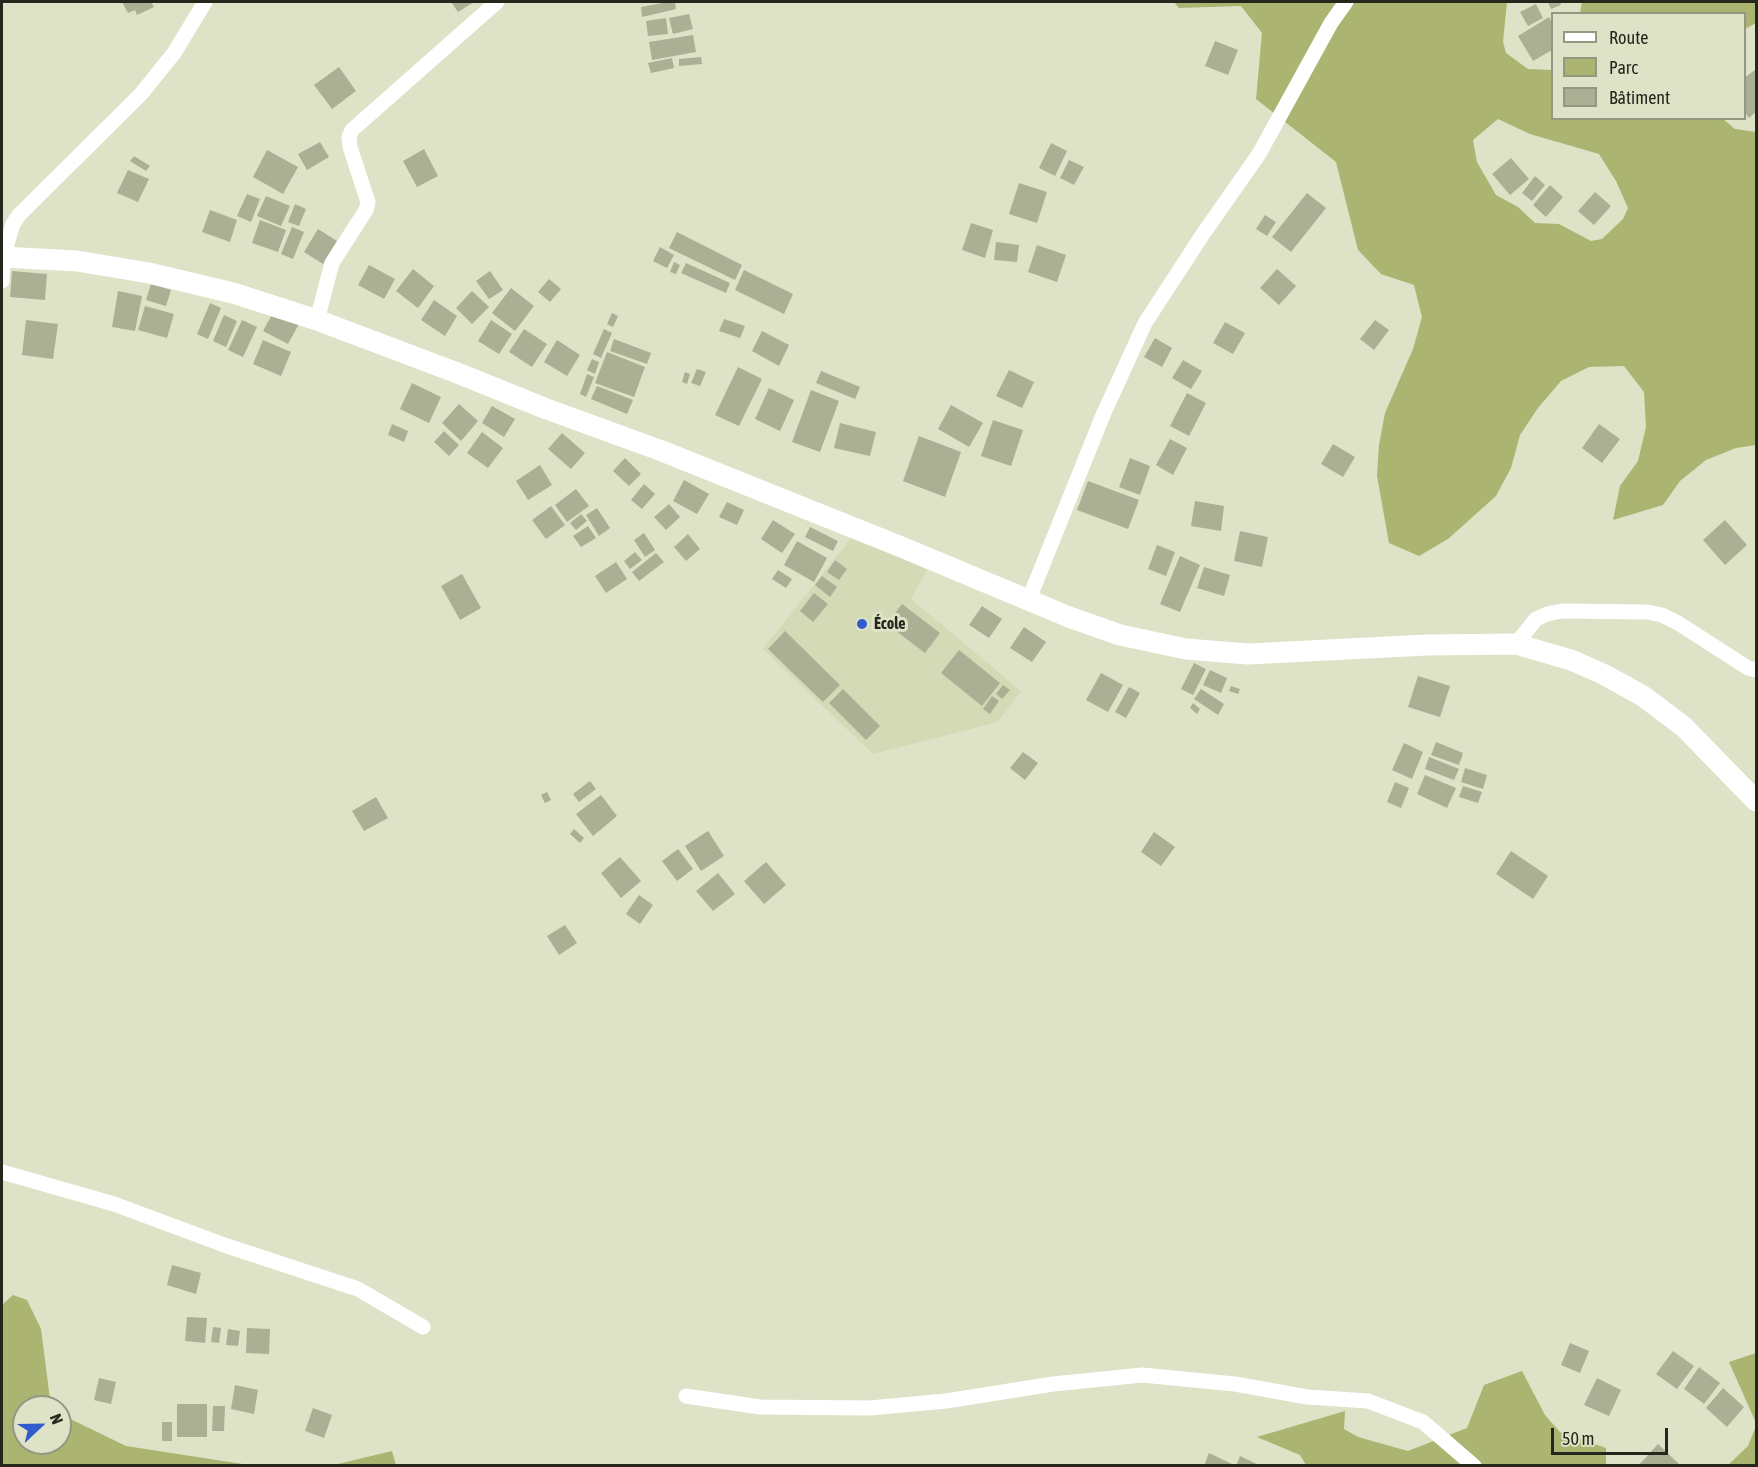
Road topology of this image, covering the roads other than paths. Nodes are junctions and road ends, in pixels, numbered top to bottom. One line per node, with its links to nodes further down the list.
1 (205, 2): 4 (street)
2 (497, 2): 6 (street)
3 (1346, 2): 7 (street)
4 (2, 257): 5 (street); 6 (main road)
5 (2, 281)
6 (317, 320): 7 (main road)
7 (1029, 599): 8 (main road)
8 (1516, 644): 9 (street); 10 (main road)
9 (1756, 670)
10 (1756, 801)
11 (2, 1172): 12 (street)
12 (423, 1326)
13 (686, 1396): 14 (street)
14 (1474, 1466)

